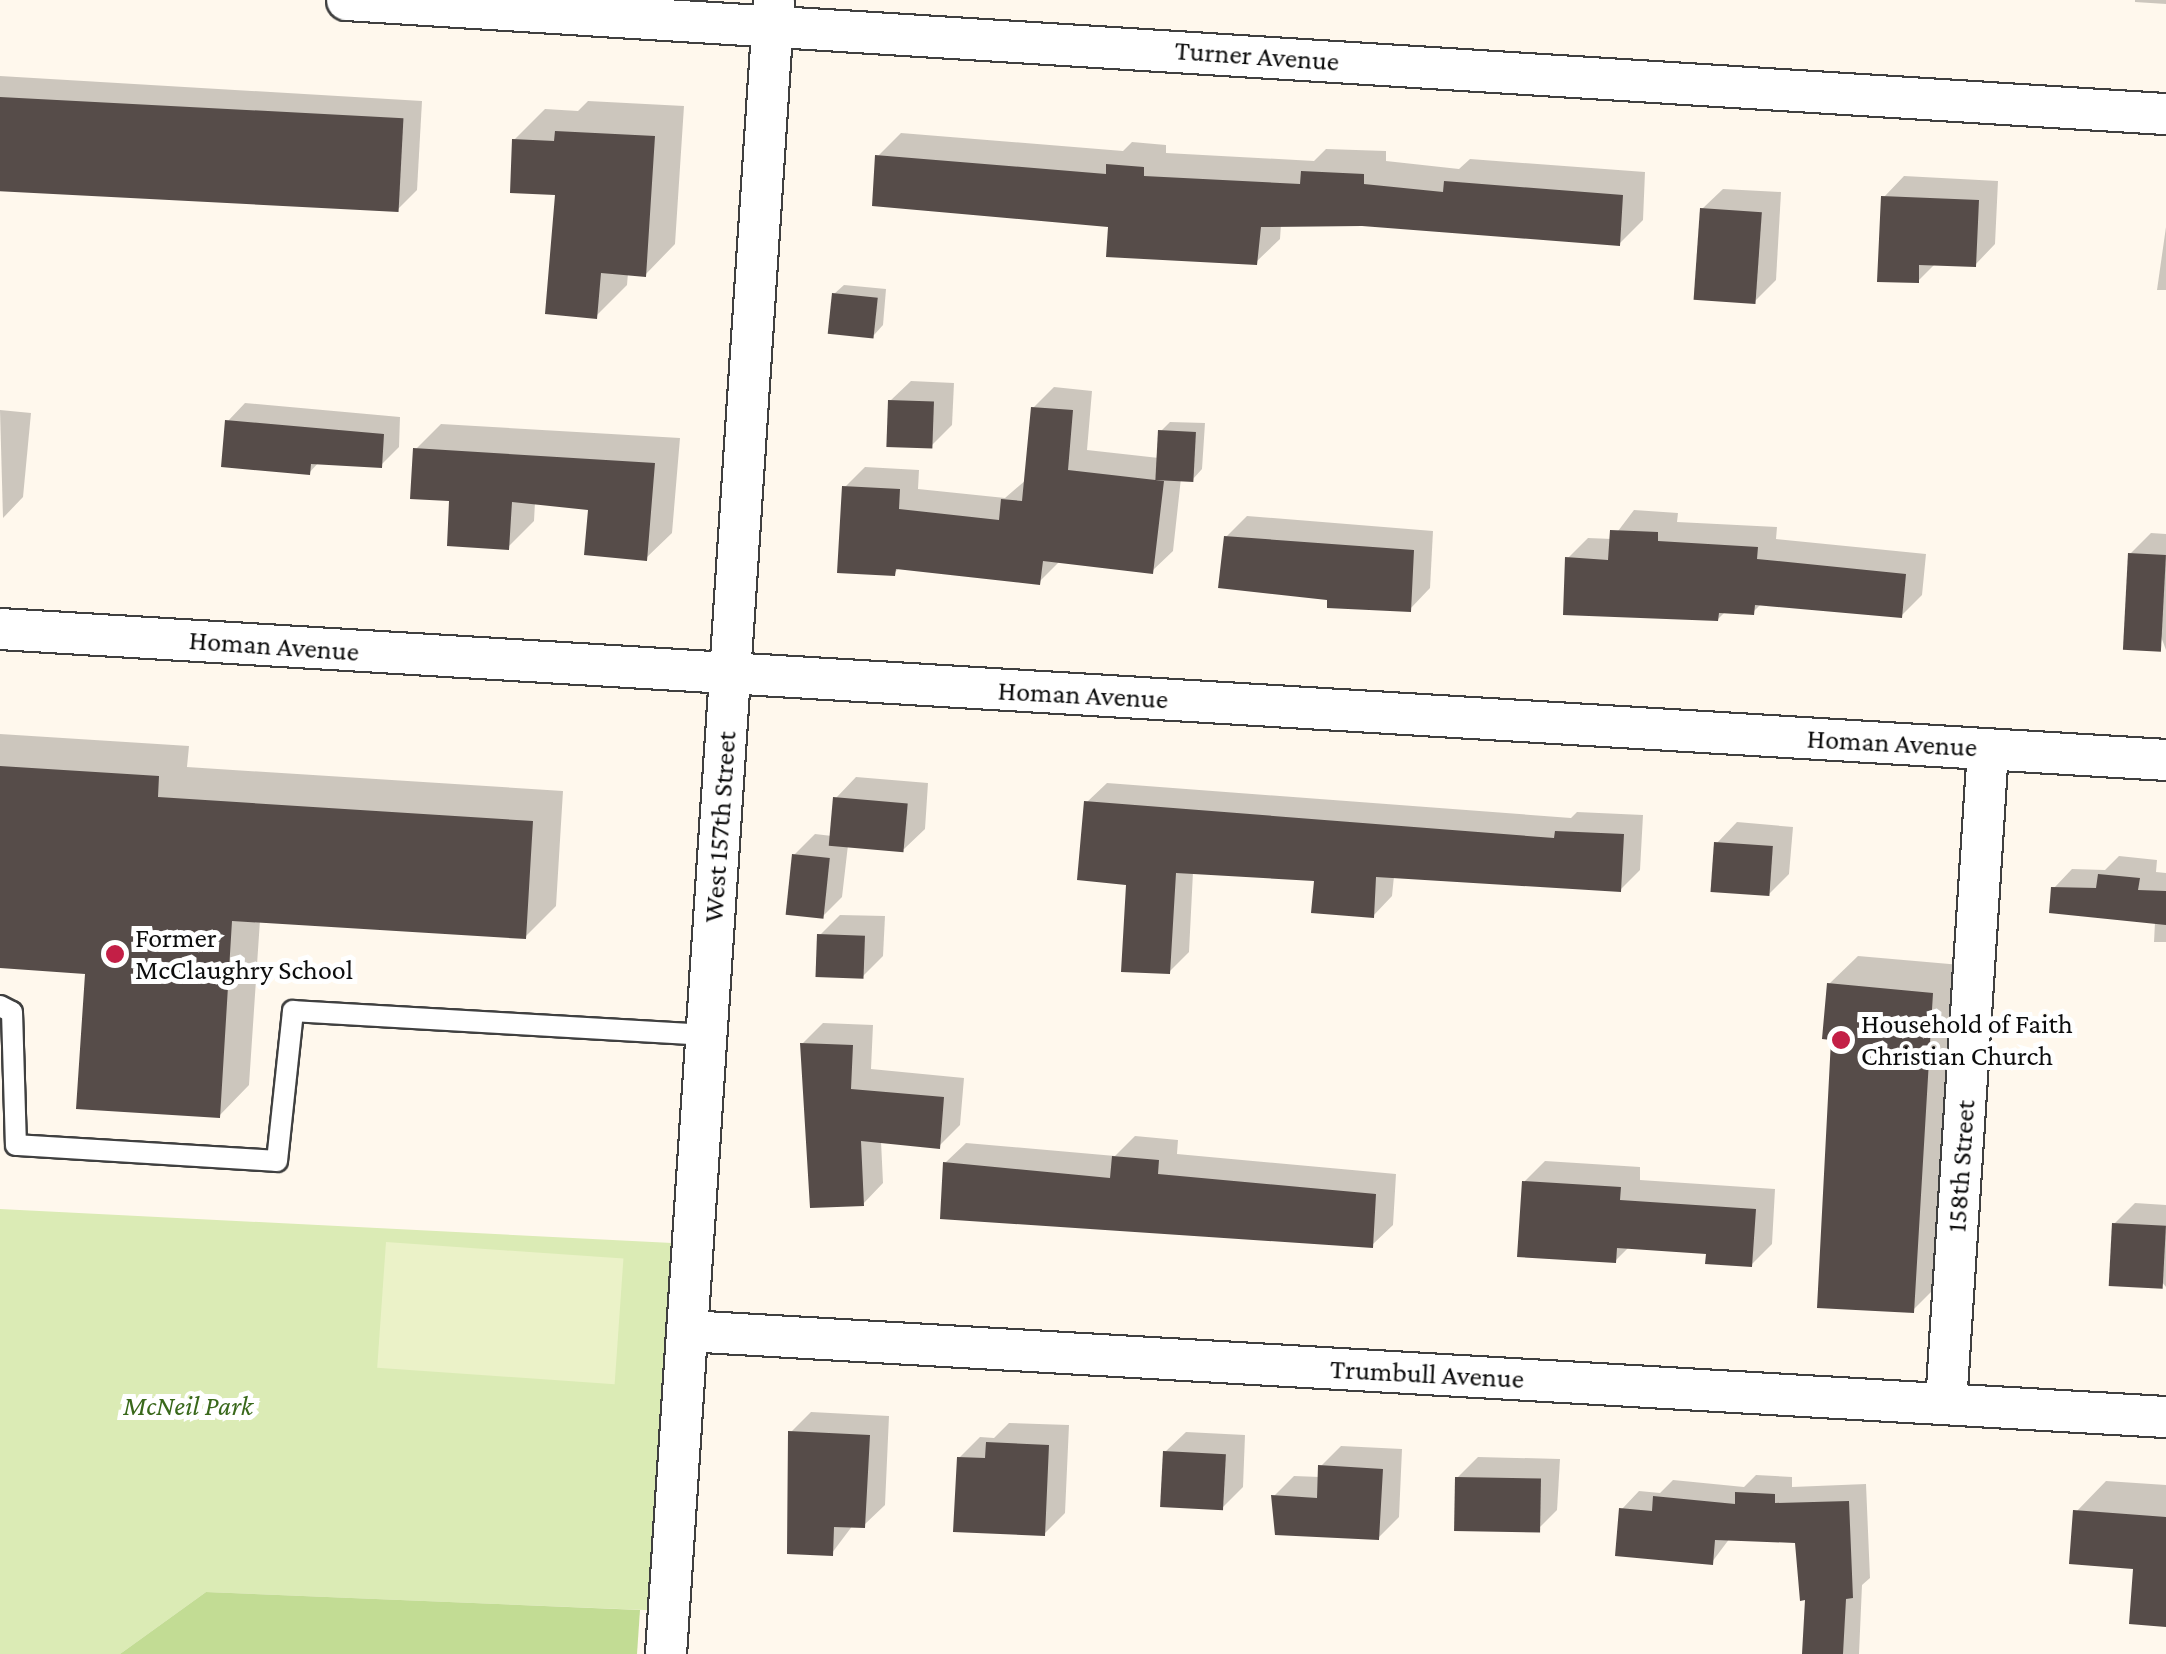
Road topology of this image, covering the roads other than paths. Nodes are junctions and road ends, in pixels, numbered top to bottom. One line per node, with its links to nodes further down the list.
1 (347, 0): 2 (street, Turner Avenue)
2 (773, 12): 3 (street, Turner Avenue); 5 (street, West 157th Street)
3 (2166, 114)
4 (0, 629): 5 (street, Homan Avenue)
5 (730, 674): 6 (street, Homan Avenue); 9 (street, West 157th Street)
6 (1988, 749): 7 (street, Homan Avenue); 11 (street, 158th Street)
7 (2166, 760)
8 (0, 1006): 9 (lane)
9 (706, 1035): 10 (street, West 157th Street)
10 (687, 1331): 11 (street, Trumbull Avenue); 13 (street, West 157th Street)
11 (1946, 1404): 12 (street, Trumbull Avenue)
12 (2166, 1417)
13 (666, 1654)

